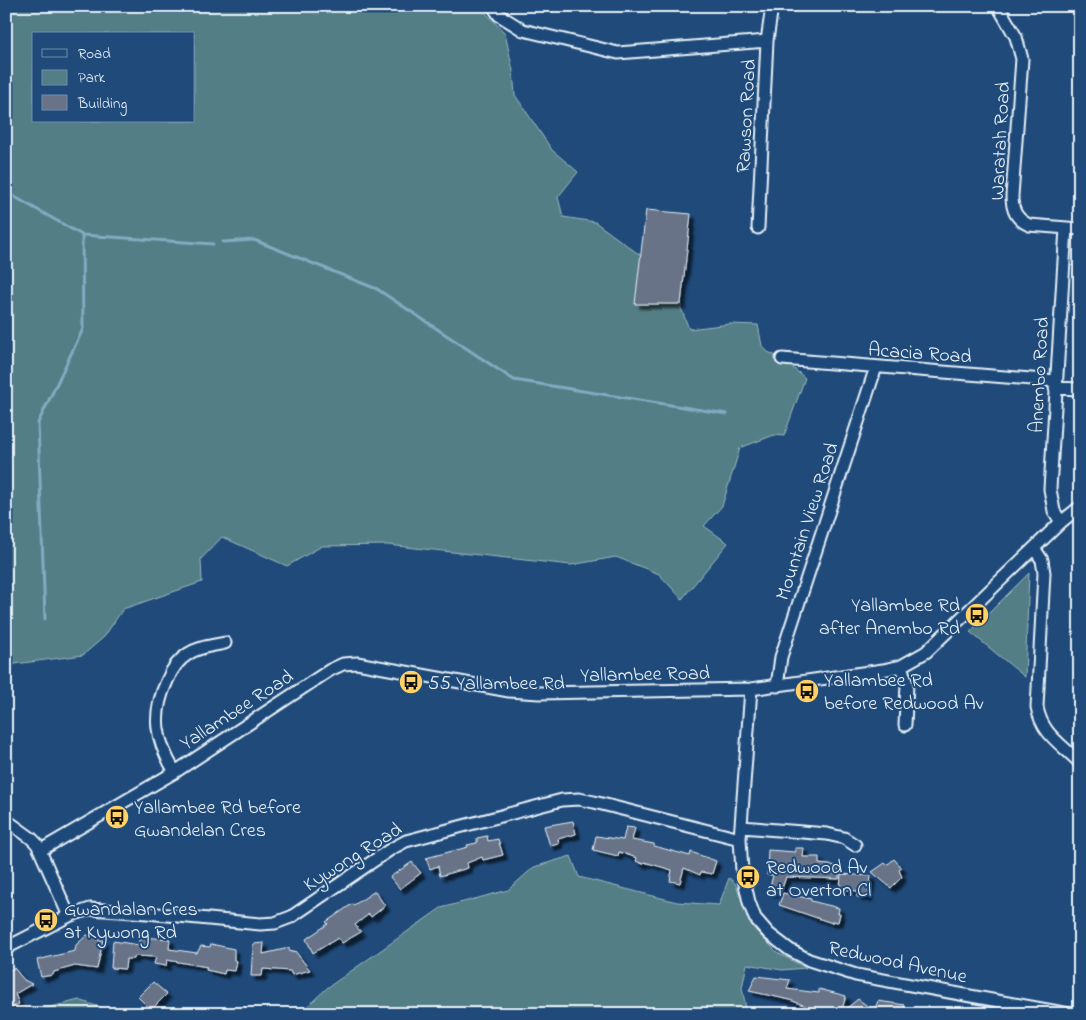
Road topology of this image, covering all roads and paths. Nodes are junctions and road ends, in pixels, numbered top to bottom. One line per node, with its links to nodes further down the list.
1 (493, 6): 4 (street)
2 (772, 6): 4 (street, Rawson Road)
3 (998, 6): 6 (street, Waratah Road)
4 (767, 41): 5 (street, Rawson Road)
5 (758, 228)
6 (1066, 228): 7 (street, Waratah Road); 10 (street, Anembo Road)
7 (1080, 228)
8 (782, 359): 9 (street, Acacia Road)
9 (876, 367): 10 (street, Acacia Road); 17 (street, Mountain View Road)
10 (1056, 384): 11 (street, Acacia Road); 13 (street, Anembo Road)
11 (1080, 389)
12 (1080, 507): 13 (street, Yallambee Road)
13 (1061, 522): 14 (street, Yallambee Road)
14 (1034, 548): 16 (street, Yallambee Road); 20 (street)
15 (224, 643): 21 (street)
16 (901, 666): 17 (street, Yallambee Road); 19 (street)
17 (777, 686): 18 (street, Yallambee Road)
18 (751, 689): 21 (street, Yallambee Road); 23 (street, Redwood Avenue)
19 (905, 725)
20 (1080, 763)
21 (174, 772): 25 (street, Yallambee Road)
22 (6, 820): 25 (street)
23 (741, 833): 24 (street, Kywong Road); 26 (street, Kywong Road); 28 (street, Redwood Avenue)
24 (855, 845)
25 (41, 850): 26 (street)
26 (69, 916): 27 (street, Kywong Road)
27 (6, 948)
28 (1068, 1014)

